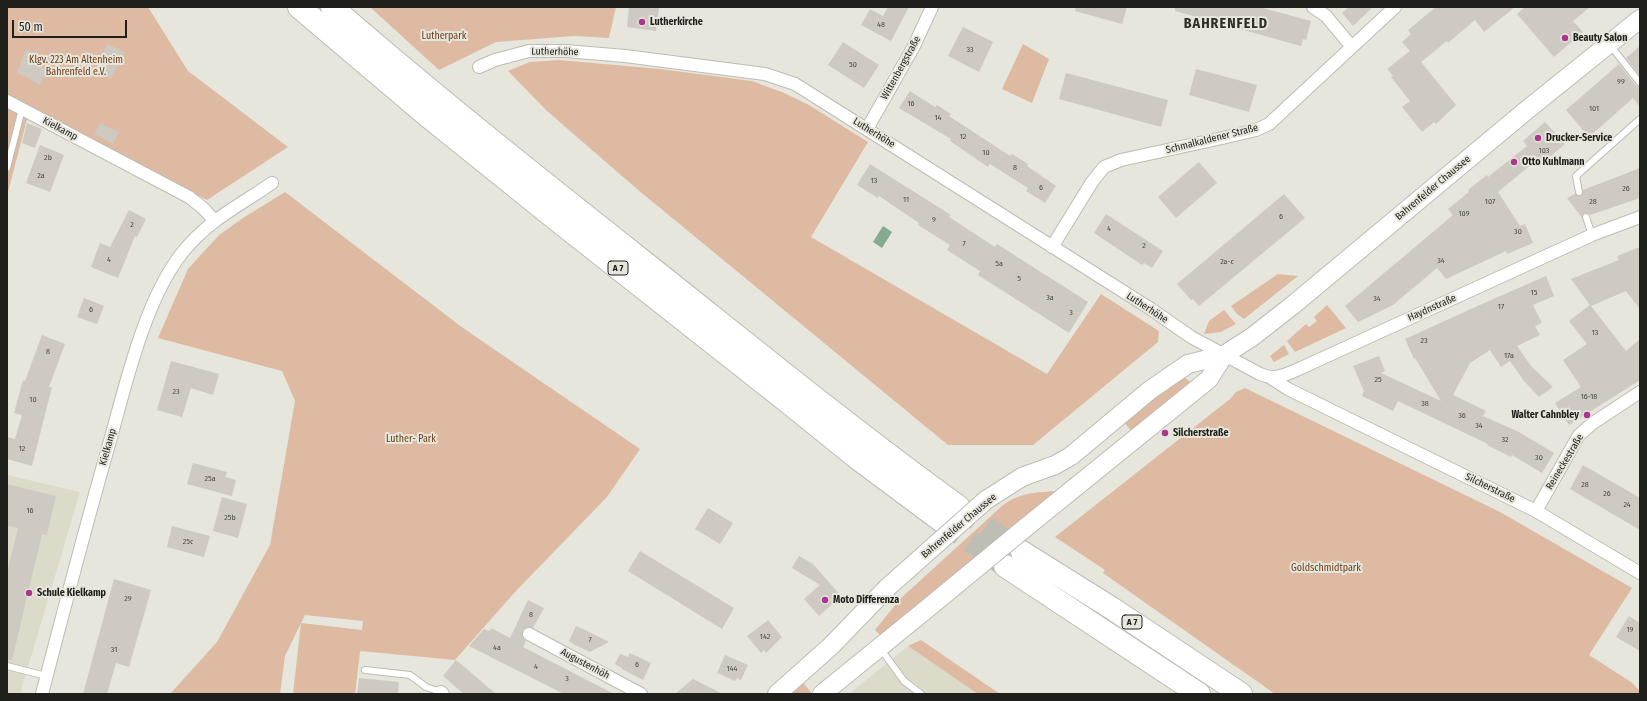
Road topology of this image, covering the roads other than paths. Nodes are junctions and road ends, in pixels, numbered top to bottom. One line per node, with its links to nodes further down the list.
1 (299, 7): 28 (highway, A 7)
2 (332, 7): 26 (highway, A 7)
3 (932, 7): 14 (street, Wittenbergstraße)
4 (1313, 7): 8 (street)
5 (1395, 7): 8 (street, Schmalkaldener Straße)
6 (1640, 20): 7 (main road, Bahrenfelder Chaussee)
7 (1609, 44): 10 (lane); 23 (main road, Bahrenfelder Chaussee)
8 (1352, 47): 22 (street, Schmalkaldener Straße)
9 (479, 67): 14 (street, Lutherhöhe)
10 (1640, 84)
11 (7, 101): 12 (street, Kielkamp)
12 (22, 109): 15 (lane); 20 (street, Kielkamp)
13 (1640, 119): 17 (lane)
14 (867, 129): 22 (street, Lutherhöhe)
15 (7, 168)
16 (272, 183): 20 (street, Kielkamp)
17 (1579, 192)
18 (1586, 217): 21 (lane)
19 (1640, 217): 21 (street, Haydnstraße)
20 (214, 220): 36 (street, Kielkamp)
21 (1592, 235): 24 (street, Haydnstraße)
22 (1052, 248): 23 (street, Lutherhöhe)
23 (1224, 355): 24 (street); 33 (main road, Bahrenfelder Chaussee, bridge); 40 (main road, Bahrenfelder Chaussee, bridge)
24 (1271, 378): 27 (street, Silcherstraße)
25 (1640, 392): 27 (street, Reineckestraße)
26 (959, 507)
27 (1536, 511): 31 (street, Silcherstraße)
28 (943, 522)
29 (1022, 552): 44 (highway, A 7)
30 (1005, 566): 43 (highway, A 7)
31 (1640, 574)
32 (529, 634): 39 (street, Augustenhöh)
33 (879, 647): 41 (main road, Bahrenfelder Chaussee); 42 (lane)
34 (7, 666): 36 (lane)
35 (365, 670): 37 (lane)
36 (46, 676): 38 (street, Kielkamp)
37 (442, 693)
38 (42, 694)
39 (641, 694)
40 (777, 694)
41 (822, 694)
42 (921, 694)
43 (1199, 694)
44 (1241, 694)

